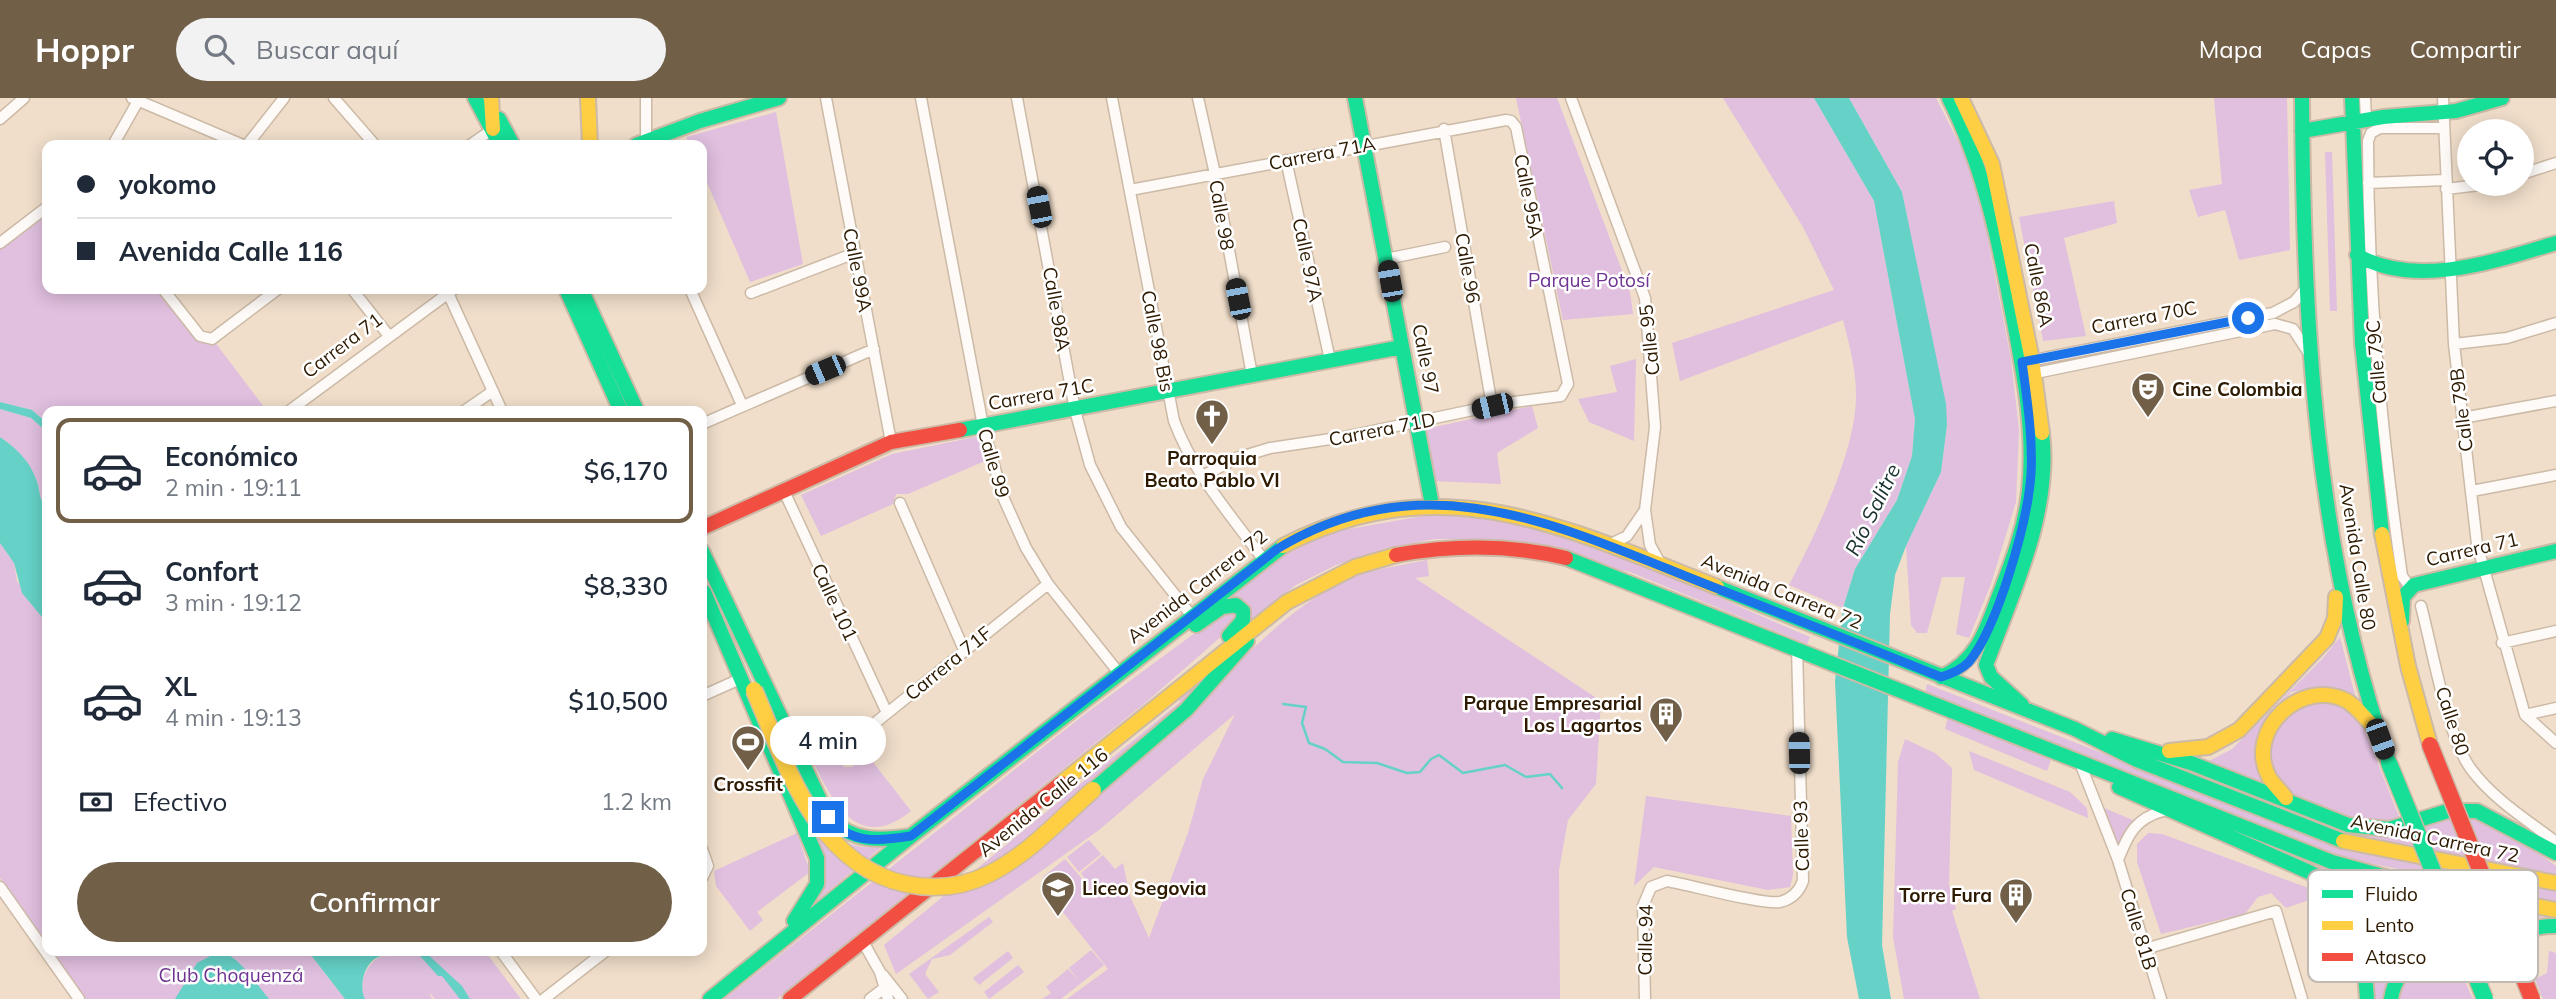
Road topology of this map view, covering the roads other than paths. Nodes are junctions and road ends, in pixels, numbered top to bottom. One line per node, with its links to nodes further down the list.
1 (24, 98): 25 (street)
2 (284, 98): 33 (street)
3 (334, 98): 34 (street)
4 (475, 98): 28 (main road)
5 (588, 98): 38 (main road)
6 (646, 98): 39 (street)
7 (779, 98): 23 (main road)
8 (826, 98): 54 (street, Calle 99A)
9 (921, 98): 92 (street, Calle 99)
10 (1017, 98): 88 (street, Calle 98A)
11 (1112, 98): 49 (street, Calle 98 Bis)
12 (1198, 98): 45 (street, Calle 98)
13 (1355, 98): 41 (main road, Calle 97)
14 (1571, 98): 100 (street, Calle 95)
15 (1949, 98): 75 (main road, Calle 86A)
16 (1961, 98): 75 (main road, Calle 86A)
17 (2302, 98): 30 (main road, Avenida Calle 80)
18 (2352, 98): 27 (main road, Avenida Calle 80)
19 (2365, 98): 27 (street, Calle 79C)
20 (2502, 98): 24 (main road)
21 (135, 99): 31 (street); 32 (street)
22 (490, 100): 28 (main road); 37 (main road)
23 (751, 101): 40 (main road)
24 (2444, 113): 27 (main road); 47 (street, Calle 79B)
25 (0, 119)
26 (1515, 124): 29 (street, Carrera 71A); 79 (street, Calle 95A)
27 (2363, 125): 30 (main road); 46 (street, Calle 79C); 56 (main road, Avenida Calle 80)
28 (493, 129): 35 (street); 36 (main road)
29 (1444, 129): 41 (street, Carrera 71A); 87 (street, Calle 96)
30 (2302, 131): 58 (main road, Avenida Calle 80)
31 (115, 140)
32 (233, 140)
33 (249, 140)
34 (371, 140)
35 (477, 140)
36 (498, 140)
37 (510, 140)
38 (590, 140)
39 (641, 140)
40 (649, 140)
41 (1364, 145): 42 (street, Carrera 71A); 55 (main road, Calle 97)
42 (1286, 160): 45 (street, Carrera 71A); 73 (street, Calle 97A)
43 (2556, 163): 44 (street)
44 (2534, 170)
45 (1215, 174): 49 (street, Carrera 71A); 76 (street, Calle 98)
46 (2368, 183): 47 (street); 56 (street, Calle 79C)
47 (2446, 185): 48 (street); 57 (street, Calle 79B)
48 (2457, 185)
49 (1130, 190): 78 (street, Calle 98 Bis)
50 (42, 211): 51 (street)
51 (0, 243)
52 (2556, 243): 57 (main road)
53 (1445, 247): 55 (street)
54 (855, 253): 59 (street); 72 (street, Calle 99A)
55 (1386, 259): 71 (main road, Calle 97)
56 (2363, 260): 57 (main road); 110 (street, Calle 79C); 117 (main road, Avenida Calle 80)
57 (2449, 267): 70 (street, Calle 79B)
58 (2308, 287): 74 (main road, Avenida Calle 80); 75 (street, Carrera 70C)
59 (751, 293)
60 (167, 294): 61 (street)
61 (271, 294)
62 (356, 294): 69 (street)
63 (447, 294): 69 (street, Carrera 71)
64 (452, 294): 77 (street)
65 (568, 294): 85 (main road)
66 (583, 294): 86 (main road)
67 (692, 294): 81 (street)
68 (2556, 323): 70 (street)
69 (388, 336): 82 (street, Carrera 71)
70 (2454, 344): 89 (street, Calle 79B)
71 (1402, 346): 73 (main road, Carrera 71C); 91 (main road, Calle 97)
72 (874, 349): 81 (street); 93 (street, Calle 99A)
73 (1330, 360): 76 (main road, Carrera 71C)
74 (2312, 360): 75 (street, Carrera 70C); 107 (main road, Avenida Calle 80)
75 (2028, 368): 122 (main road, Calle 86A); 127 (main road, Calle 86A)
76 (1252, 374): 78 (main road, Carrera 71C)
77 (493, 391): 83 (street); 84 (street)
78 (1168, 391): 88 (main road, Carrera 71C); 95 (street, Calle 98 Bis)
79 (1565, 391): 87 (street, Carrera 71D)
80 (2556, 401): 89 (street)
81 (742, 405): 90 (street)
82 (296, 406)
83 (471, 406)
84 (500, 406)
85 (619, 406)
86 (635, 406)
87 (1492, 406): 91 (street, Carrera 71D)
88 (1075, 411): 92 (main road, Carrera 71C); 114 (street, Calle 98A)
89 (2462, 418): 97 (street, Calle 79B)
90 (707, 422)
91 (1416, 423): 95 (street, Carrera 71D); 99 (main road, Calle 97)
92 (983, 426): 93 (main road, Carrera 71C); 109 (street, Calle 99)
93 (891, 443): 96 (main road, Carrera 71C)
94 (2556, 475): 97 (street)
95 (1201, 477): 104 (street, Calle 98 Bis)
96 (784, 491): 101 (main road, Carrera 71C); 128 (street, Calle 101)
97 (2472, 491): 108 (street, Calle 79B)
98 (901, 503): 120 (street)
99 (1432, 505): 102 (main road, Avenida Carrera 72); 104 (main road, Avenida Carrera 72)
100 (1645, 510): 102 (street); 106 (street, Calle 95)
101 (707, 526)
102 (1609, 545): 106 (main road, Avenida Carrera 72)
103 (2556, 551): 108 (main road, Carrera 71)
104 (1264, 559): 114 (main road, Avenida Carrera 72)
105 (707, 562): 140 (main road)
106 (1661, 566): 122 (main road, Avenida Carrera 72)
107 (2336, 566): 131 (main road, Avenida Calle 80); 134 (main road)
108 (2482, 568): 110 (main road, Carrera 71); 118 (street, Calle 79B)
109 (1048, 584): 120 (street, Carrera 71F); 121 (street, Calle 99)
110 (2410, 587): 117 (main road, Carrera 71)
111 (707, 597): 115 (main road, Avenida Calle 116, bridge)
112 (707, 599): 123 (main road)
113 (2420, 606): 139 (street, Calle 80)
114 (1191, 615): 121 (main road, Avenida Carrera 72)
115 (1268, 616): 119 (main road); 124 (main road)
116 (2556, 631): 118 (street)
117 (2401, 640): 146 (main road, Avenida Calle 80, bridge)
118 (2502, 643): 129 (street, Calle 79B)
119 (1797, 648): 135 (main road); 151 (street, Calle 93)
120 (964, 650): 128 (street, Carrera 71F)
121 (1119, 673): 124 (main road); 140 (main road, Avenida Carrera 72)
122 (1941, 677): 127 (main road, Avenida Carrera 72)
123 (740, 679): 125 (street); 159 (main road)
124 (1182, 684): 157 (main road)
125 (707, 694)
126 (2556, 708): 129 (street)
127 (2030, 712): 130 (main road, Avenida Carrera 72)
128 (887, 713): 132 (street, Carrera 71F)
129 (2525, 715): 133 (street)
130 (2075, 729): 134 (main road, Avenida Carrera 72); 147 (main road, Avenida Carrera 72)
131 (2380, 739): 137 (main road); 145 (main road, Avenida Calle 80, bridge)
132 (850, 743)
133 (2556, 743)
134 (2143, 747): 137 (main road, Avenida Carrera 72)
135 (2055, 754): 136 (main road); 144 (main road)
136 (2082, 768): 138 (main road); 143 (street, Calle 81B)
137 (2292, 803): 141 (main road, Avenida Carrera 72)
138 (2163, 811): 143 (street); 148 (main road)
139 (2521, 815): 141 (street); 141 (street, Calle 80)
140 (911, 836): 159 (main road, Avenida Carrera 72)
141 (2548, 842): 142 (main road, Avenida Carrera 72)
142 (2556, 853)
143 (2118, 860): 160 (street, Calle 81B)
144 (2360, 870)
145 (2432, 870)
146 (2480, 870)
147 (2487, 870)
148 (2308, 873)
149 (2538, 880): 150 (main road, Avenida Carrera 72)
150 (2556, 883)
151 (1655, 885): 175 (street, Calle 94)
152 (0, 887): 158 (street)
153 (2538, 906): 154 (main road)
154 (2556, 910)
155 (2538, 925): 156 (main road)
156 (2556, 926)
157 (862, 940): 166 (street); 171 (main road)
158 (42, 947)
159 (772, 948): 170 (main road, Avenida Carrera 72)
160 (2145, 949): 176 (street, Calle 81B); 177 (street)
161 (49, 956): 167 (street)
162 (504, 956): 168 (street)
163 (599, 956): 169 (street)
164 (2478, 982): 178 (main road, Avenida Calle 80, bridge)
165 (2525, 982): 179 (main road, Avenida Calle 80, bridge)
166 (887, 986): 172 (street); 173 (street); 174 (street)
167 (79, 999)
168 (536, 999)
169 (544, 999)
170 (710, 999)
171 (790, 999)
172 (870, 999)
173 (888, 999)
174 (902, 999)
175 (1645, 999)
176 (2161, 999)
177 (2302, 999)
178 (2485, 999)
179 (2532, 999)

